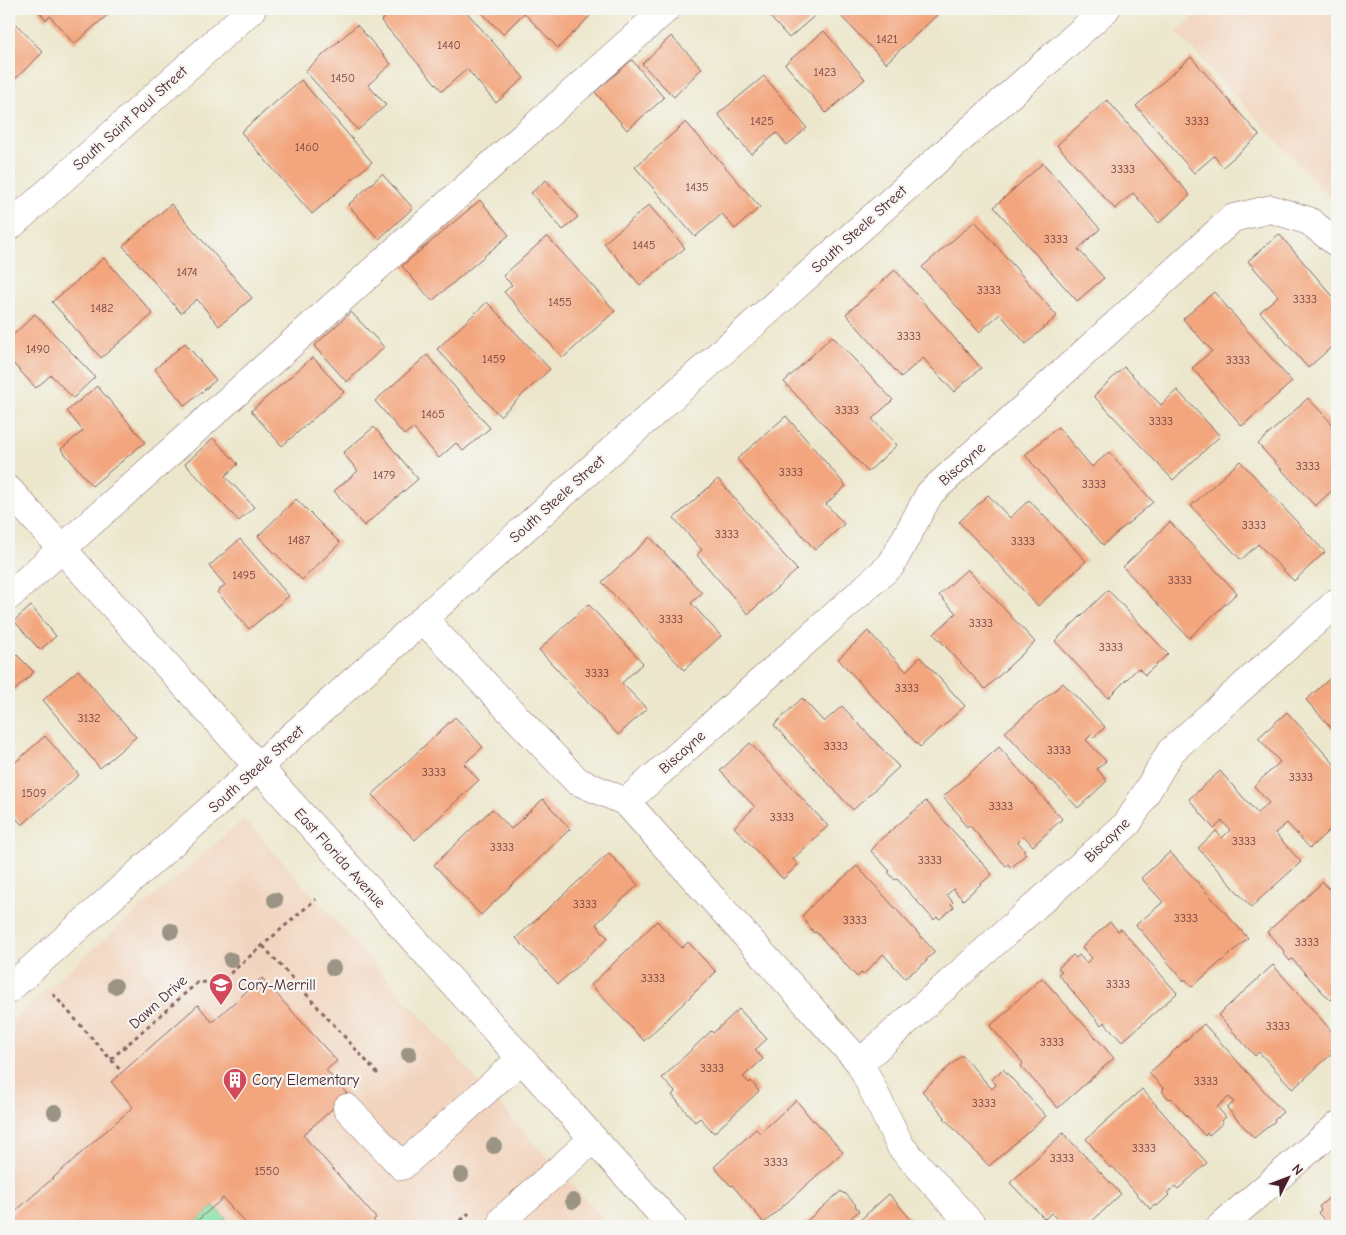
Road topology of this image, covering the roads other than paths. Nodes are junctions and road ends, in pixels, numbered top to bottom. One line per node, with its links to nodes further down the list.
1 (252, 9): 4 (street, South Saint Paul Street)
2 (666, 9): 7 (street)
3 (1106, 9): 10 (street, South Steele Street)
4 (9, 227)
5 (1337, 243): 12 (street, Biscayne)
6 (9, 490): 7 (street, East Florida Avenue)
7 (62, 548): 8 (street); 11 (street, East Florida Avenue)
8 (9, 596)
9 (1337, 602): 15 (street, Biscayne)
10 (423, 619): 11 (street, South Steele Street); 12 (street)
11 (258, 767): 13 (street, South Steele Street); 14 (street, East Florida Avenue)
12 (626, 802): 15 (street)
13 (9, 989)
14 (521, 1059): 16 (street); 18 (street, East Florida Avenue)
15 (860, 1063): 21 (street)
16 (347, 1108)
17 (1337, 1126): 22 (street)
18 (593, 1139): 19 (street); 20 (street, East Florida Avenue)
19 (510, 1226)
20 (672, 1226)
21 (973, 1226)
22 (1220, 1226)

